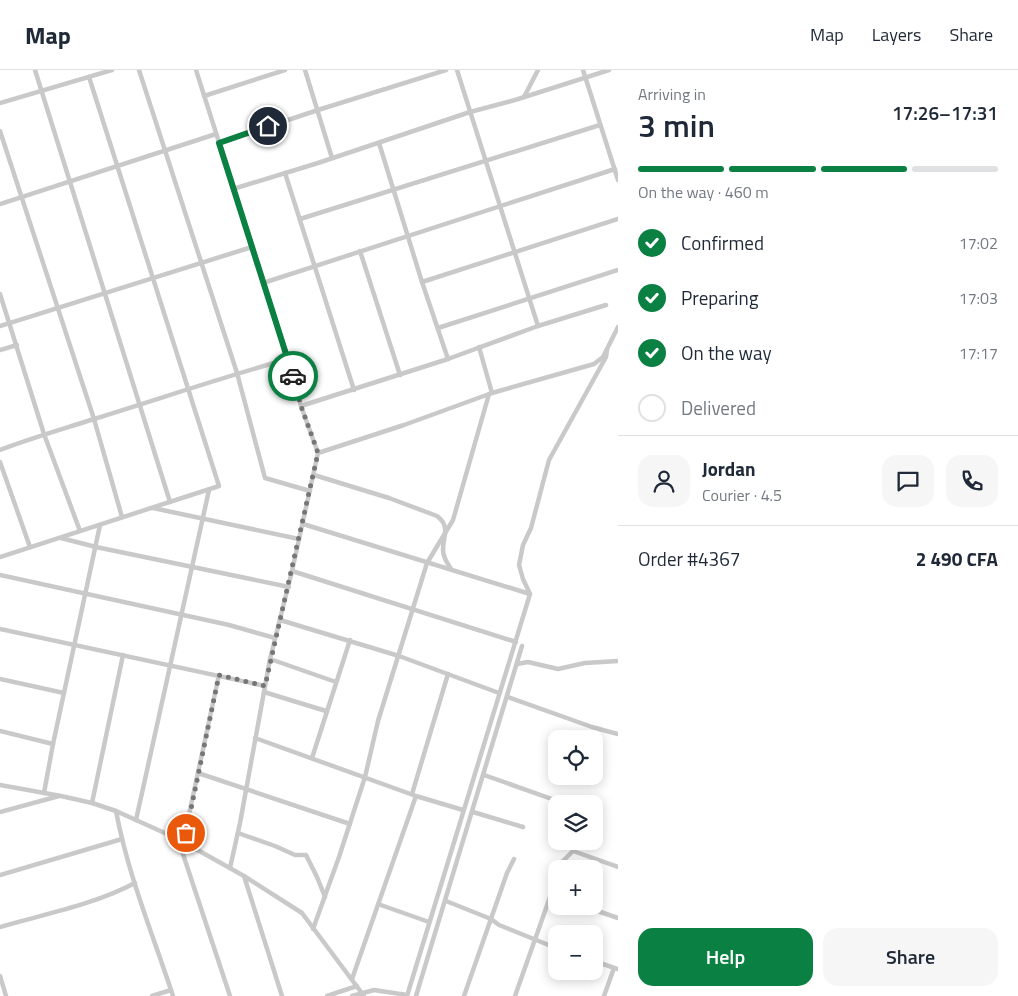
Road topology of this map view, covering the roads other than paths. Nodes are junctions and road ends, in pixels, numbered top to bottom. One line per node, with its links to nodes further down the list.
1 (34, 70): 14 (street)
2 (112, 70): 12 (street)
3 (140, 70): 25 (street)
4 (196, 70): 15 (street)
5 (286, 70): 15 (street)
6 (305, 70): 18 (street)
7 (446, 70): 18 (street)
8 (457, 70): 19 (street)
9 (538, 70): 16 (street)
10 (583, 70): 13 (street)
11 (609, 70): 13 (street)
12 (89, 77): 14 (street); 28 (street)
13 (586, 78): 16 (street); 20 (street)
14 (40, 90): 17 (street); 32 (street)
15 (204, 96): 22 (street)
16 (524, 97): 19 (street)
17 (0, 103)
18 (318, 110): 23 (street); 26 (street)
19 (470, 112): 24 (street); 27 (street)
20 (600, 125): 27 (street); 29 (street)
21 (0, 132): 35 (street)
22 (216, 134): 23 (street); 25 (street)
23 (219, 143): 33 (street)
24 (379, 143): 26 (street); 34 (street)
25 (166, 151): 28 (street); 44 (street)
26 (332, 158): 30 (street)
27 (486, 160): 34 (street); 37 (street)
28 (118, 167): 32 (street); 47 (street)
29 (615, 169): 31 (street); 37 (street)
30 (285, 173): 33 (street); 38 (street)
31 (618, 180)
32 (70, 182): 35 (street); 51 (street)
33 (233, 189): 41 (street)
34 (393, 190): 38 (street); 40 (street)
35 (20, 198): 36 (street); 54 (street)
36 (0, 204)
37 (501, 207): 40 (street); 43 (street)
38 (300, 219): 45 (street)
39 (618, 219): 43 (street)
40 (407, 235): 42 (street); 49 (street)
41 (252, 247): 44 (street); 48 (street)
42 (360, 251): 45 (street); 67 (street)
43 (514, 252): 49 (street); 52 (street)
44 (201, 263): 47 (street); 66 (street)
45 (315, 266): 48 (street); 69 (street)
46 (618, 270): 52 (street)
47 (154, 279): 51 (street); 68 (street)
48 (263, 282): 64 (street)
49 (422, 282): 59 (street)
50 (0, 294): 55 (street)
51 (105, 294): 54 (street); 71 (street)
52 (530, 298): 57 (street); 59 (street)
53 (606, 305): 57 (street)
54 (58, 309): 55 (street); 73 (street)
55 (9, 323): 56 (street); 60 (street)
56 (0, 326)
57 (538, 326): 61 (street)
58 (618, 327): 63 (street)
59 (438, 328): 65 (street)
60 (16, 345): 62 (street); 74 (street)
61 (479, 347): 65 (street); 70 (street)
62 (0, 350)
63 (607, 350): 70 (street); 101 (street)
64 (288, 358): 66 (street); 72 (street)
65 (448, 359): 67 (street)
66 (236, 373): 68 (street); 80 (street)
67 (400, 375): 69 (street)
68 (188, 388): 71 (street); 79 (street)
69 (354, 390): 72 (street)
70 (491, 394): 76 (street); 88 (street)
71 (139, 404): 73 (street); 81 (street)
72 (301, 406): 76 (street)
73 (94, 420): 74 (street); 83 (street)
74 (44, 434): 75 (street); 87 (street)
75 (0, 450)
76 (318, 453): 78 (street)
77 (0, 462): 91 (street)
78 (314, 475): 80 (street); 88 (street)
79 (209, 490): 81 (street); 84 (street)
80 (310, 491): 86 (street)
81 (170, 502): 82 (street)
82 (152, 508): 83 (street); 84 (street)
83 (122, 517): 85 (street)
84 (203, 518): 90 (street); 95 (street)
85 (100, 524): 87 (street); 92 (street)
86 (303, 524): 90 (street); 94 (street)
87 (80, 531): 89 (street)
88 (446, 531): 94 (street); 96 (street)
89 (60, 537): 91 (street); 92 (street)
90 (300, 539): 97 (street)
91 (30, 547): 93 (street)
92 (96, 547): 95 (street); 100 (street)
93 (0, 557)
94 (428, 563): 96 (street); 102 (street)
95 (192, 567): 99 (street); 103 (street)
96 (451, 569): 101 (street)
97 (292, 571): 99 (street); 102 (street)
98 (0, 575): 100 (street)
99 (289, 587): 104 (street)
100 (85, 594): 103 (street); 109 (street)
101 (530, 594): 108 (street)
102 (413, 609): 108 (street); 112 (street)
103 (182, 615): 106 (street); 116 (street)
104 (280, 620): 106 (street); 107 (street)
105 (0, 629): 109 (street)
106 (275, 638): 113 (street)
107 (350, 640): 112 (street); 120 (street)
108 (516, 642): 124 (street)
109 (74, 646): 111 (street); 123 (street)
110 (522, 646): 115 (street)
111 (123, 655): 116 (street); 141 (street)
112 (399, 656): 117 (street); 134 (street)
113 (270, 660): 120 (street); 121 (street)
114 (618, 661): 115 (street)
115 (517, 664): 125 (street)
116 (171, 665): 118 (street); 146 (street)
117 (448, 674): 124 (street); 138 (street)
118 (219, 675): 121 (street); 132 (street)
119 (0, 679): 123 (street)
120 (336, 682): 126 (street)
121 (265, 686): 122 (street)
122 (264, 692): 126 (street); 129 (street)
123 (64, 693): 130 (street)
124 (499, 693): 142 (street)
125 (508, 697): 128 (street); 133 (street)
126 (326, 711): 131 (street)
127 (0, 731): 130 (street)
128 (618, 734)
129 (255, 738): 131 (street); 136 (street)
130 (53, 744): 137 (street)
131 (312, 758): 134 (street)
132 (198, 773): 136 (street); 152 (street)
133 (484, 775): 140 (street); 145 (street)
134 (365, 777): 138 (street); 147 (street)
135 (0, 785): 137 (street)
136 (245, 789): 147 (street); 149 (street)
137 (44, 792): 139 (street)
138 (414, 795): 142 (street); 164 (street)
139 (61, 796): 141 (street); 143 (street)
140 (548, 797)
141 (92, 803): 144 (street)
142 (463, 810): 169 (street)
143 (0, 812)
144 (116, 812): 146 (street); 150 (street)
145 (473, 812): 148 (street); 163 (street)
146 (136, 820): 151 (street)
147 (350, 824): 162 (street)
148 (523, 827)
149 (238, 833): 158 (street); 162 (street)
150 (122, 839): 159 (street); 161 (street)
151 (178, 839): 152 (street); 184 (street)
152 (187, 844): 158 (street)
153 (514, 859): 168 (street)
154 (564, 860): 155 (street)
155 (598, 860)
156 (603, 862): 157 (street)
157 (618, 867)
158 (230, 868): 160 (street)
159 (0, 875)
160 (244, 876): 171 (street); 185 (street)
161 (135, 883): 170 (street); 179 (street)
162 (325, 897): 171 (street)
163 (446, 901): 168 (street); 189 (street)
164 (378, 904): 169 (street); 177 (street)
165 (548, 910): 172 (street)
166 (603, 913): 167 (street)
167 (618, 918)
168 (491, 919): 172 (street); 190 (street)
169 (429, 922): 188 (street)
170 (0, 927)
171 (313, 928): 177 (street)
172 (535, 941): 173 (street); 191 (street)
173 (548, 945)
174 (603, 964): 175 (street)
175 (616, 968): 192 (street)
176 (0, 976): 181 (street)
177 (352, 979): 178 (street)
178 (356, 986): 180 (street); 186 (street)
179 (171, 990): 182 (street); 183 (street)
180 (363, 995): 187 (street); 188 (street)
181 (6, 996)
182 (152, 996)
183 (173, 996)
184 (230, 996)
185 (282, 996)
186 (327, 996)
187 (352, 996)
188 (407, 996)
189 (416, 996)
190 (464, 996)
191 (515, 996)
192 (604, 996)

